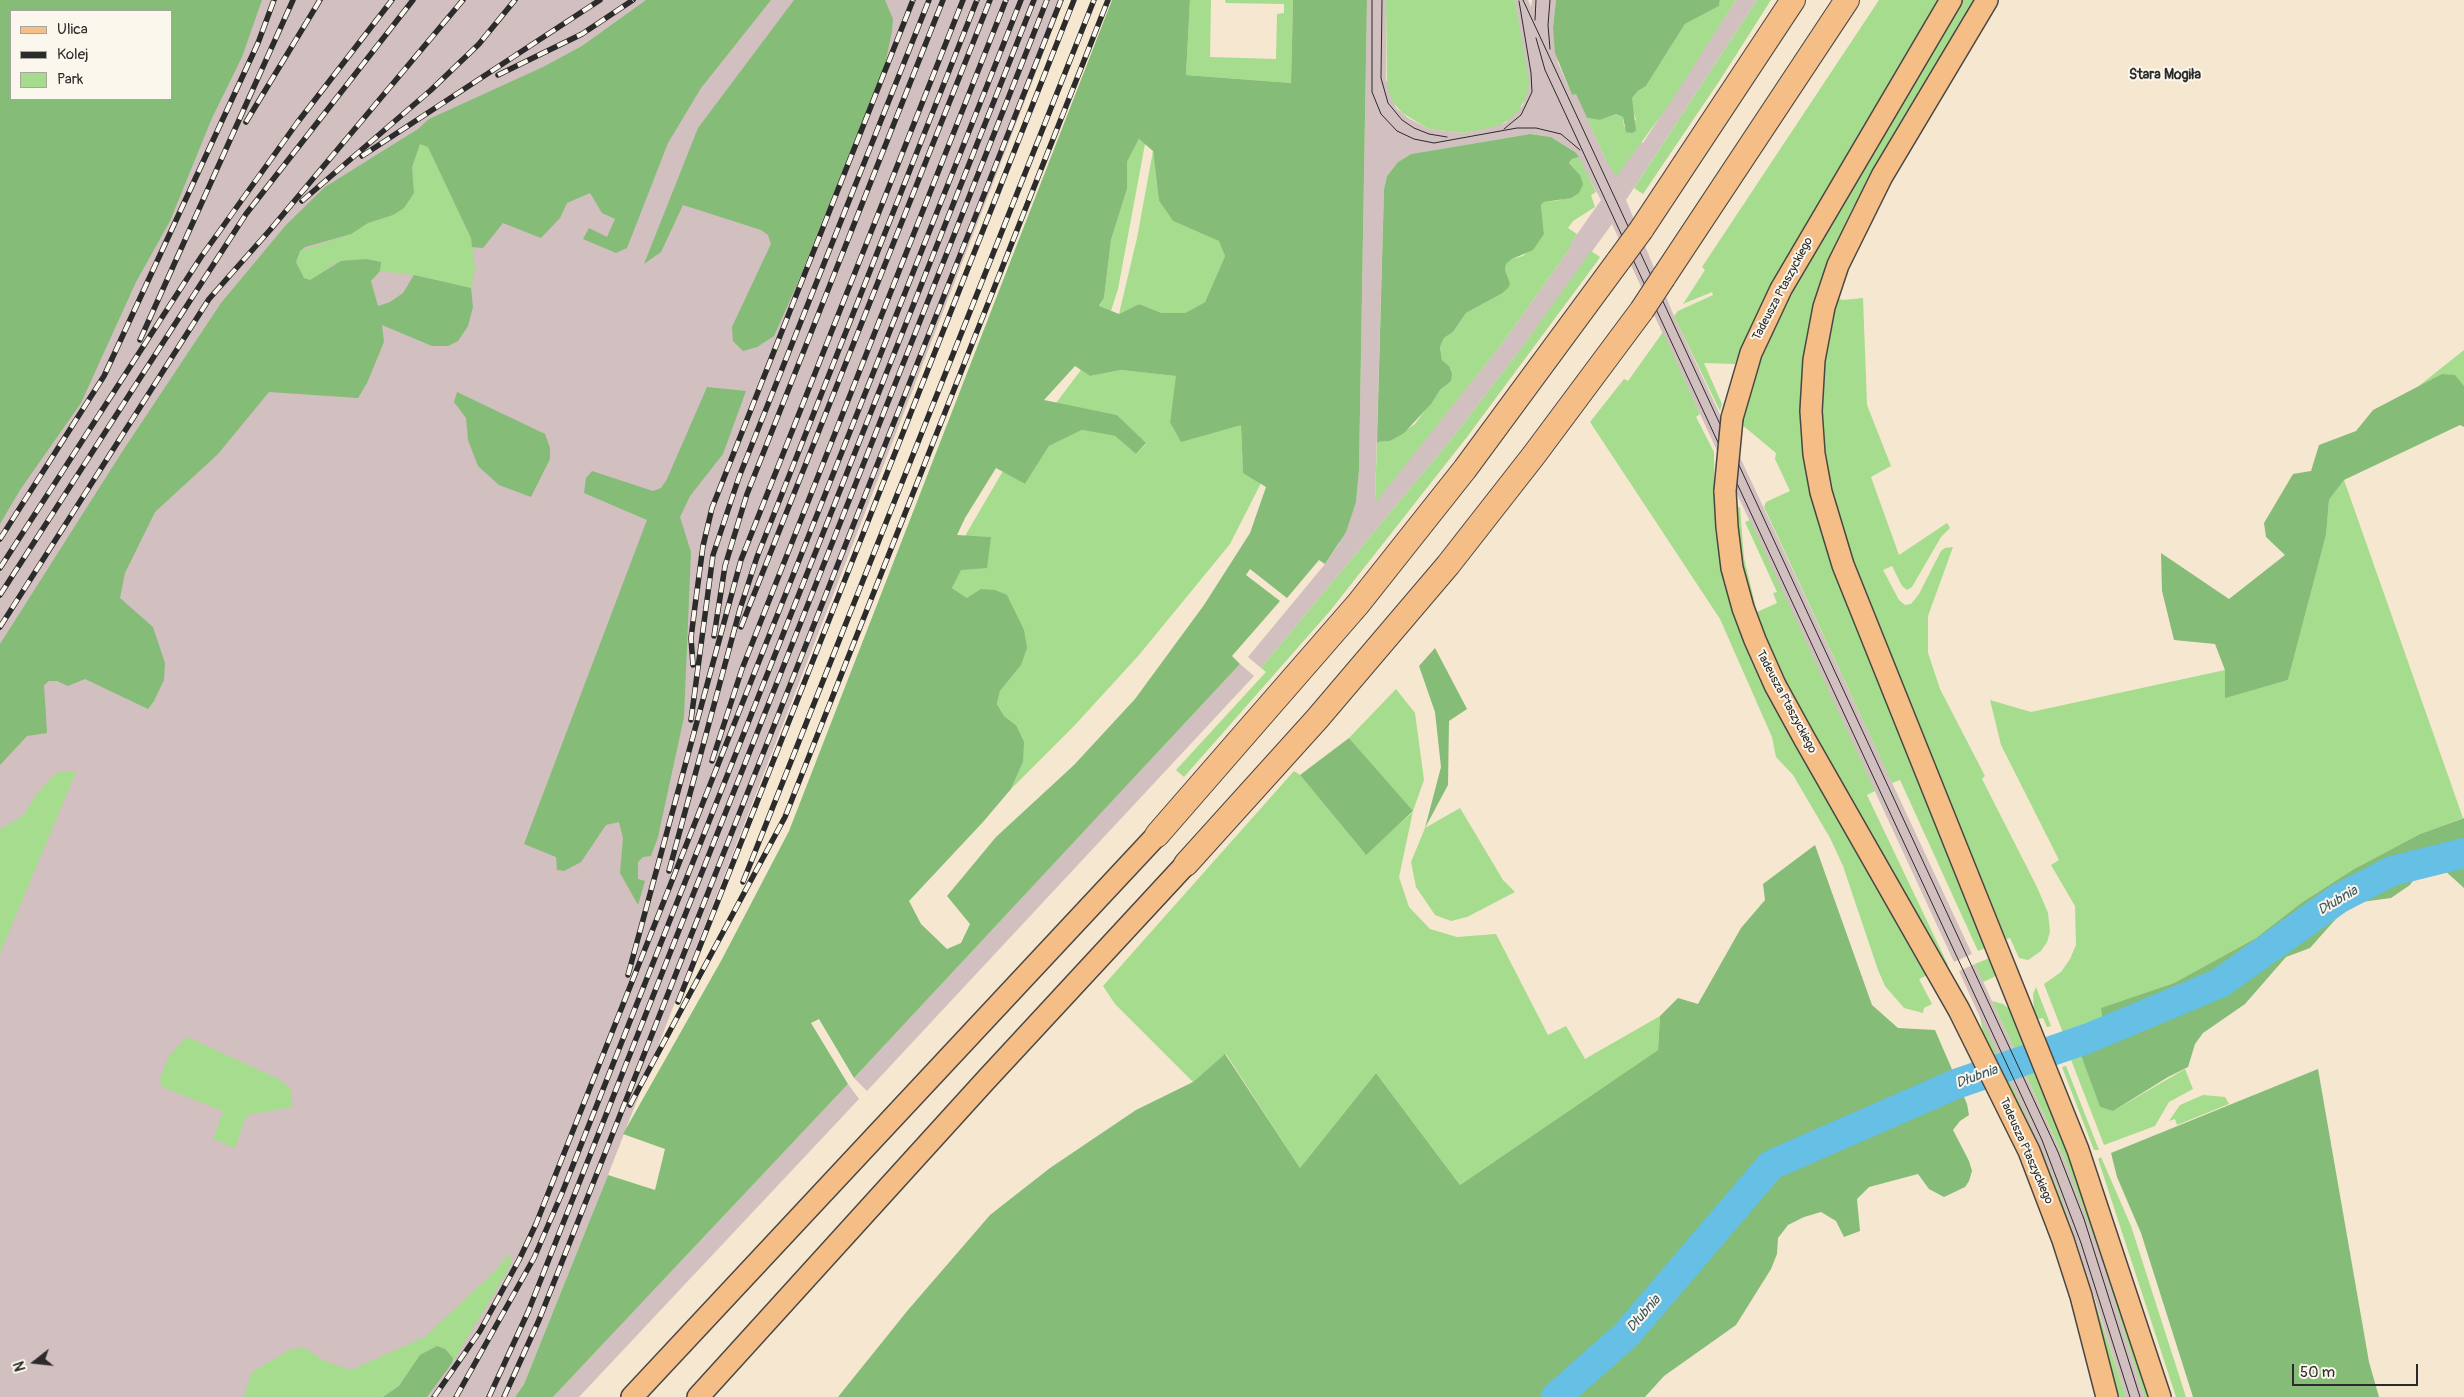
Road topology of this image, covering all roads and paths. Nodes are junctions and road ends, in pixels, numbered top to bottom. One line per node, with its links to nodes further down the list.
1 (1789, 0): 6 (highway)
2 (1793, 0): 6 (highway)
3 (1951, 0): 11 (main road, Tadeusza Ptaszyckiego, bridge)
4 (1986, 0): 12 (main road)
5 (1845, 4): 8 (highway, bridge)
6 (1774, 28): 7 (highway, bridge)
7 (1157, 835): 9 (main road)
8 (1186, 864): 10 (main road)
9 (632, 1397)
10 (698, 1397)
11 (2107, 1397)
12 (2160, 1397)

